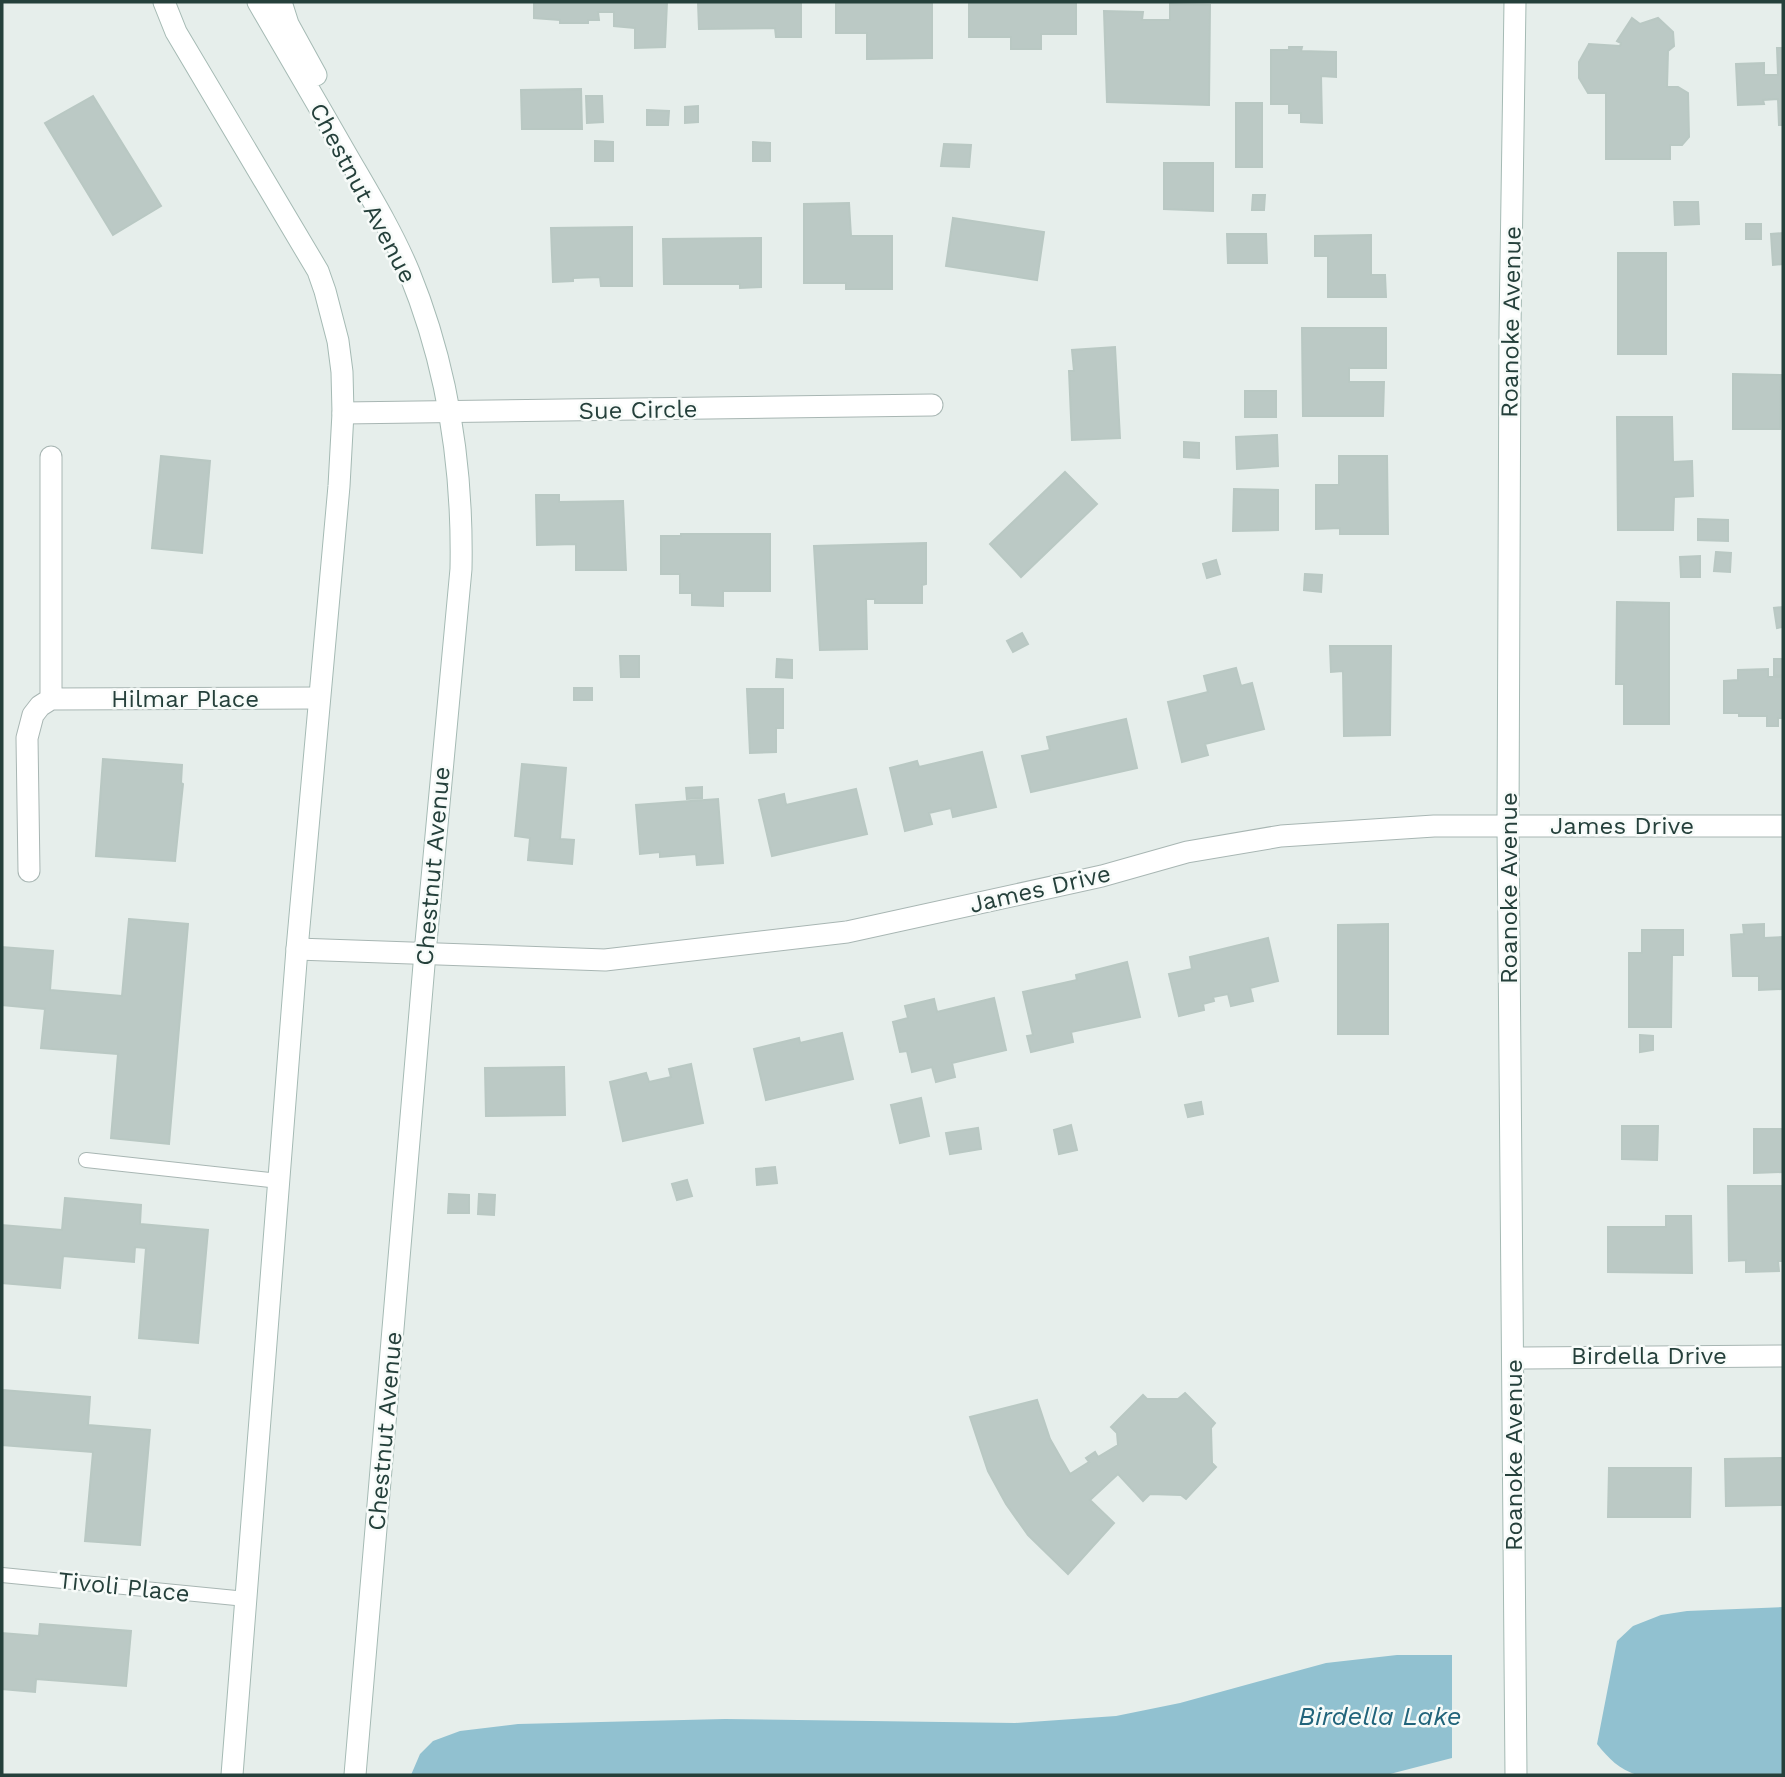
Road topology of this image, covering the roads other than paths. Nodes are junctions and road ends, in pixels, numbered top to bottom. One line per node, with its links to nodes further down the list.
1 (163, 2): 8 (street)
2 (258, 2): 5 (street, Chestnut Avenue)
3 (281, 2): 5 (street)
4 (1515, 2): 12 (street, Roanoke Avenue)
5 (365, 186): 7 (street, Chestnut Avenue)
6 (932, 405): 7 (street, Sue Circle)
7 (450, 413): 8 (street, Sue Circle); 16 (street, Chestnut Avenue)
8 (343, 414): 10 (street)
9 (51, 457): 11 (street)
10 (319, 698): 11 (street, Hilmar Place); 15 (street)
11 (51, 699): 14 (street)
12 (1508, 825): 13 (street, James Drive); 16 (street, James Drive); 20 (street, Roanoke Avenue)
13 (1783, 826)
14 (29, 871)
15 (297, 949): 16 (street, James Drive); 18 (street)
16 (425, 953): 24 (street, Chestnut Avenue)
17 (86, 1160): 18 (lane)
18 (279, 1181): 22 (street)
19 (1783, 1356): 20 (street, Birdella Drive)
20 (1514, 1358): 25 (street, Roanoke Avenue)
21 (2, 1575): 22 (lane, Tivoli Place)
22 (246, 1600): 23 (street)
23 (232, 1775)
24 (355, 1775)
25 (1516, 1775)

